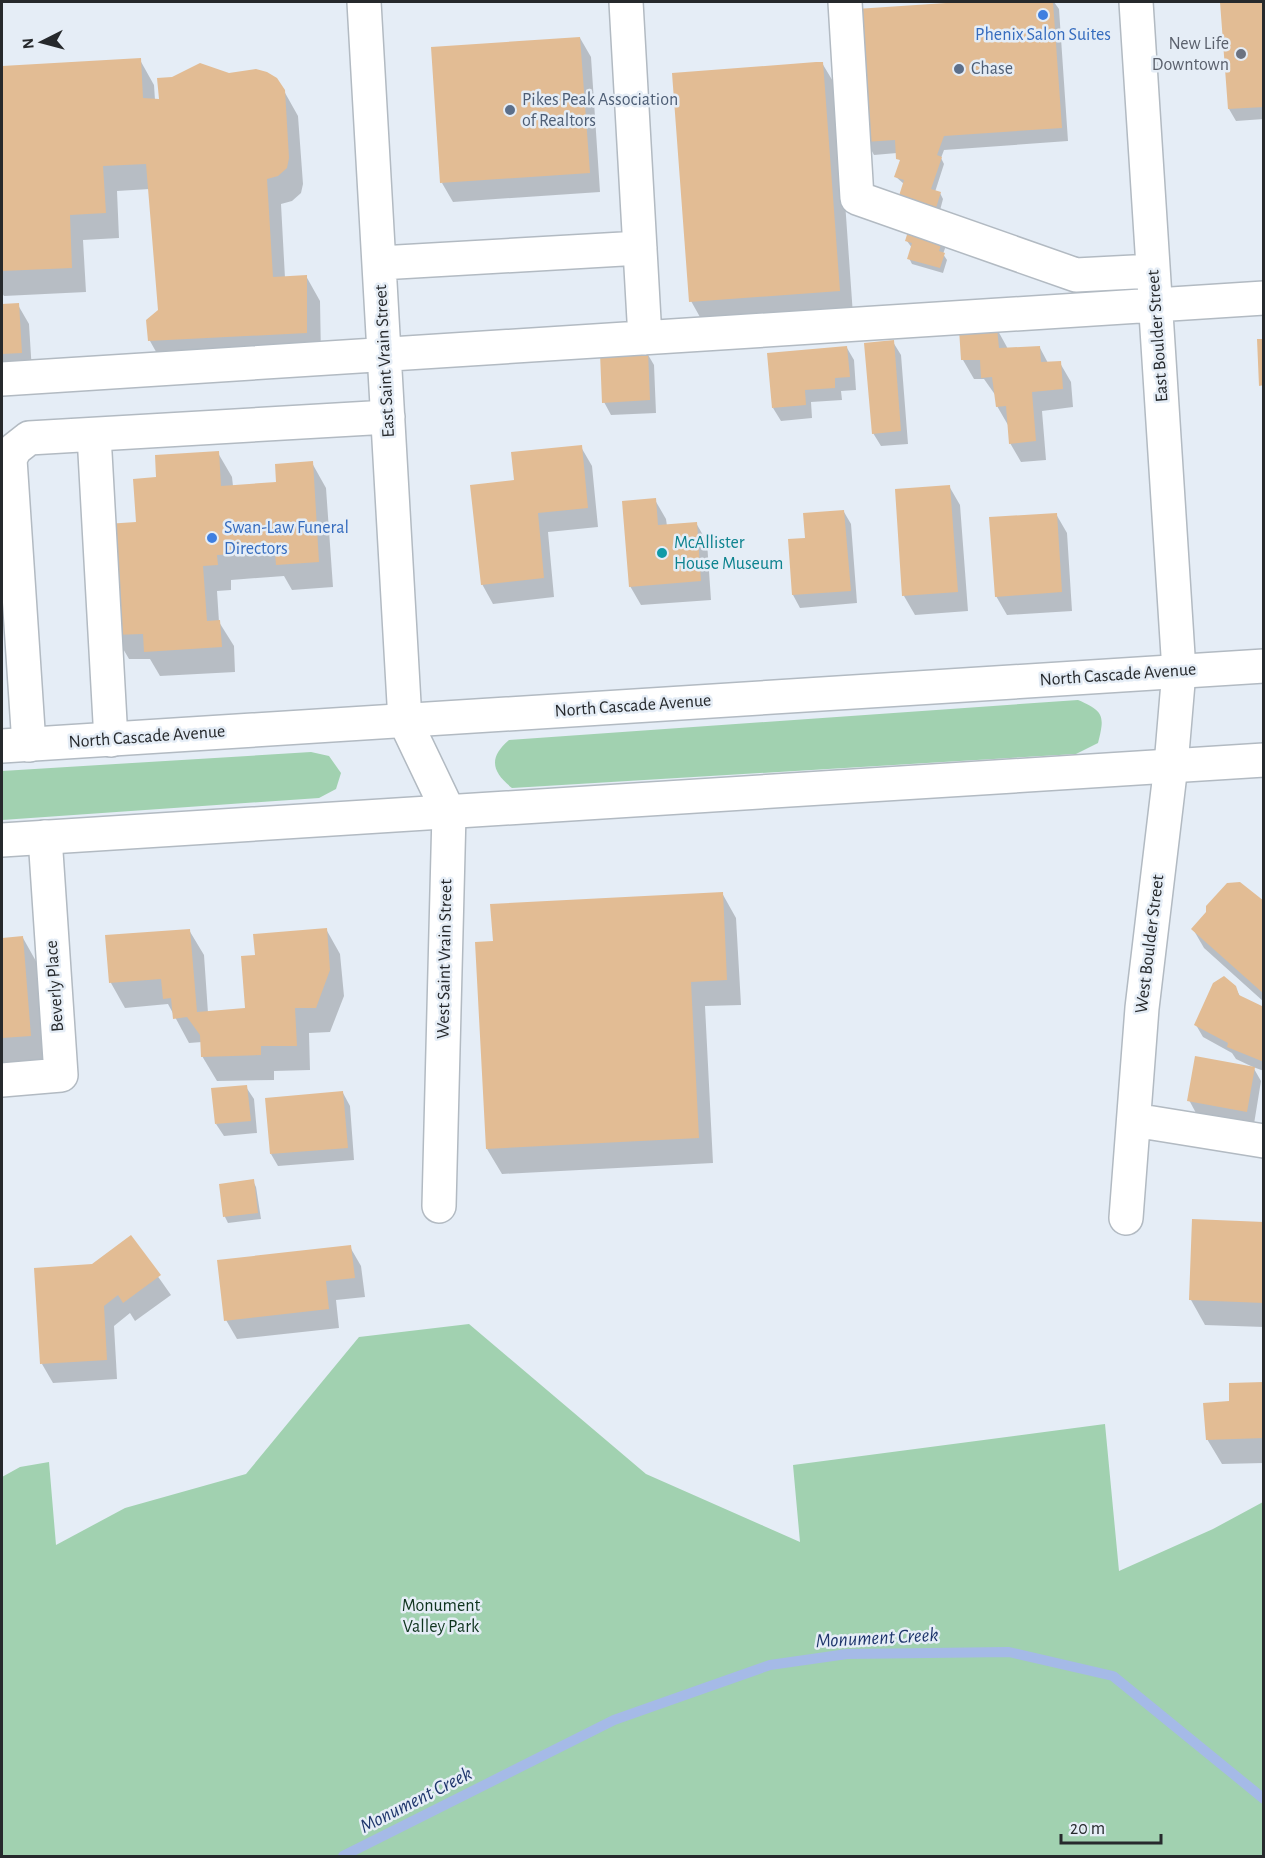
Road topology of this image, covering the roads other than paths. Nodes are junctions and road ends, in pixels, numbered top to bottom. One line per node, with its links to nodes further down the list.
1 (364, 2): 6 (street, East Saint Vrain Street)
2 (626, 2): 5 (street)
3 (845, 2): 7 (street)
4 (1136, 2): 7 (street, East Boulder Street)
5 (640, 248): 6 (street); 10 (street)
6 (380, 262): 11 (street, East Saint Vrain Street)
7 (1153, 271): 9 (street, East Boulder Street)
8 (1263, 298): 9 (street)
9 (1155, 306): 10 (street); 16 (street, East Boulder Street)
10 (645, 338): 11 (street)
11 (385, 355): 12 (street); 13 (street, East Saint Vrain Street)
12 (2, 380)
13 (388, 417): 14 (street); 17 (street, East Saint Vrain Street)
14 (94, 435): 18 (street); 19 (street)
15 (1263, 666): 16 (street, North Cascade Avenue)
16 (1179, 671): 17 (street, North Cascade Avenue); 21 (street, West Boulder Street)
17 (405, 721): 18 (street, North Cascade Avenue); 22 (street, West Saint Vrain Street)
18 (111, 740): 19 (street, North Cascade Avenue)
19 (15, 746)
20 (1263, 760): 21 (street)
21 (1171, 765): 22 (street); 26 (street, West Boulder Street)
22 (449, 813): 23 (street); 28 (street, West Saint Vrain Street)
23 (45, 837): 24 (street); 25 (street, Beverly Place)
24 (2, 840)
25 (2, 1080)
26 (1134, 1120): 27 (street); 29 (street, West Boulder Street)
27 (1263, 1142)
28 (439, 1206)
29 (1126, 1218)

